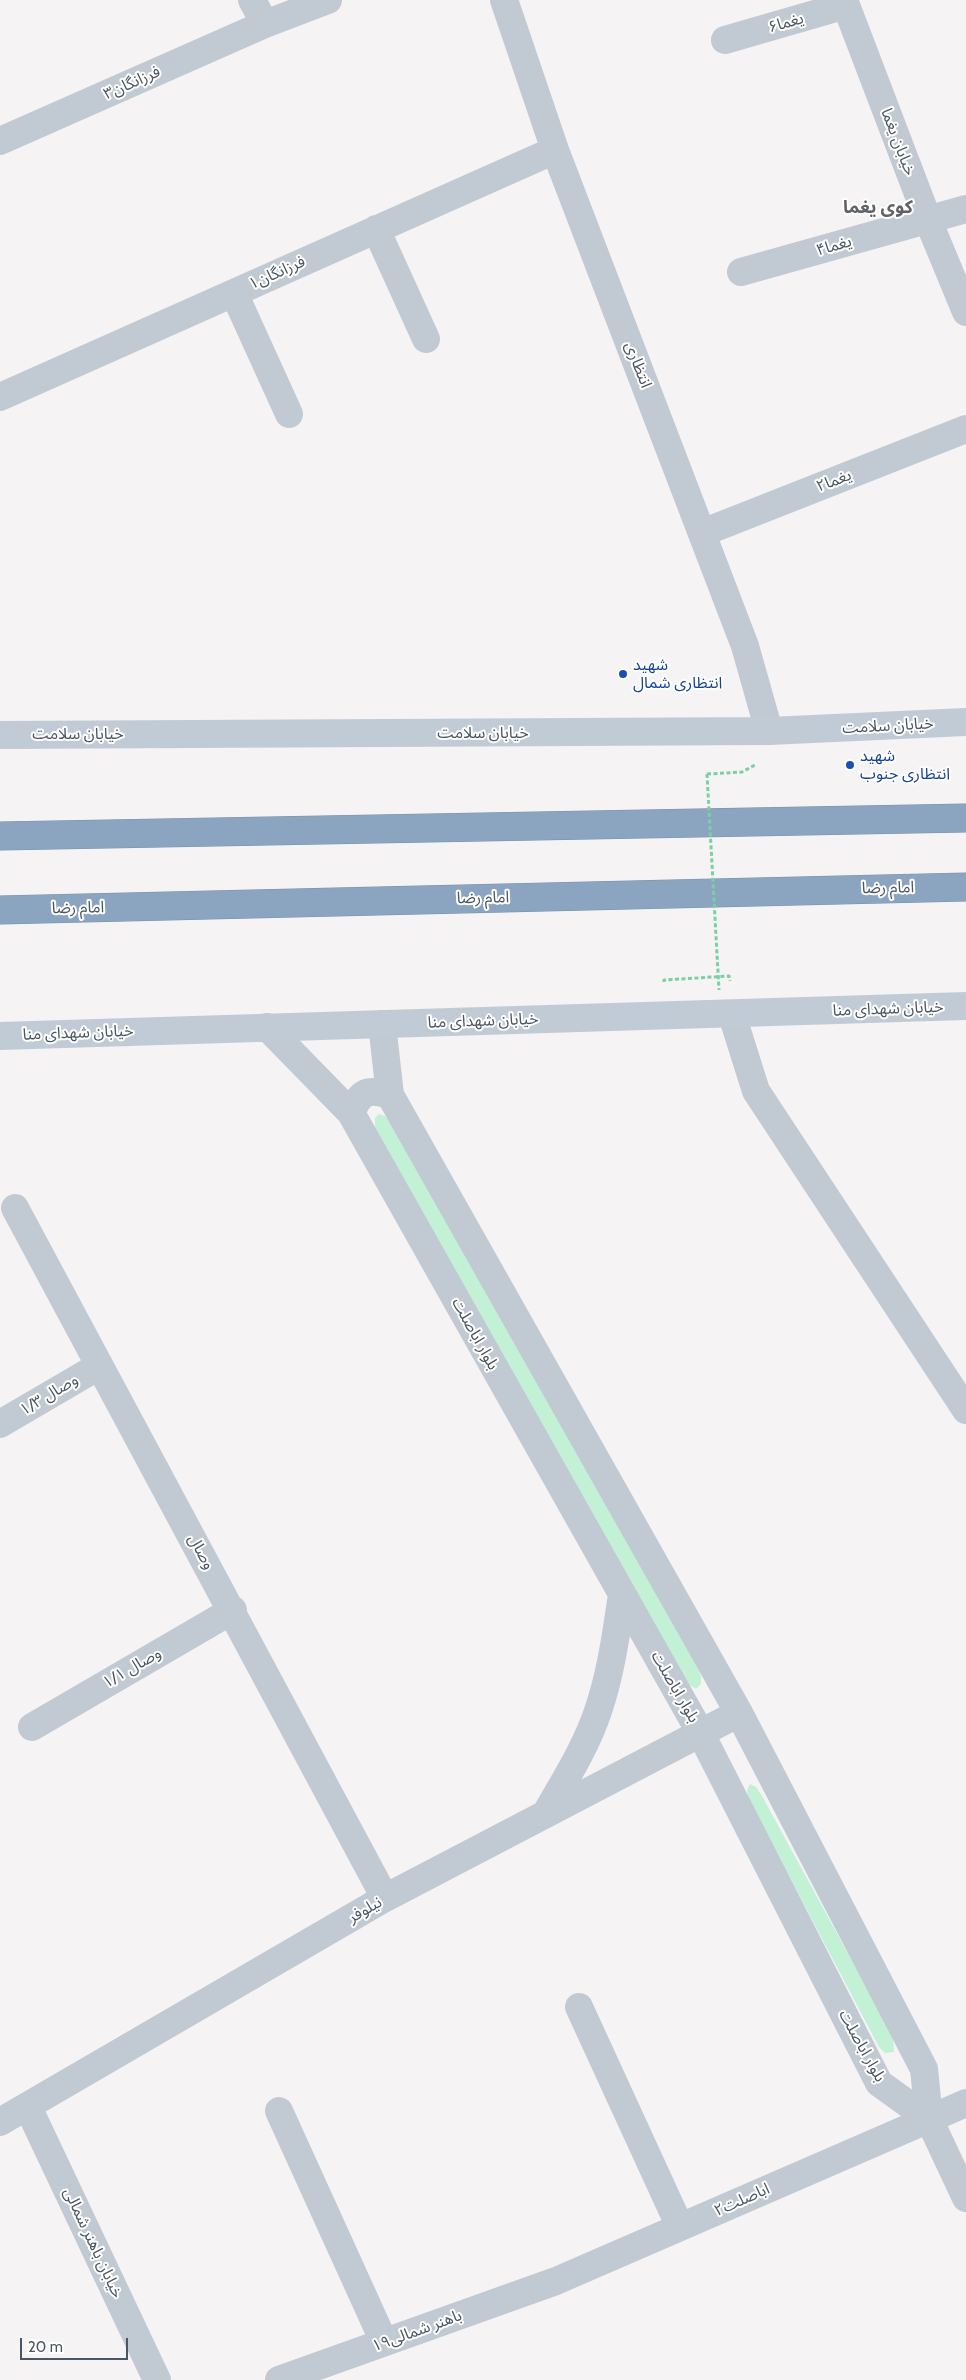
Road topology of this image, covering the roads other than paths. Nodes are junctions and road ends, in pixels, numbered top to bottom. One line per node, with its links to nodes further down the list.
1 (252, 0): 5 (street)
2 (328, 0): 5 (street, فرزانگان۳)
3 (504, 0): 8 (street, انتظاری)
4 (845, 3): 6 (street, یغما۶); 10 (street, خیابان یغما)
5 (265, 24): 7 (street, فرزانگان۳)
6 (725, 40)
7 (0, 141)
8 (555, 150): 11 (street, فرزانگان۱); 19 (street, انتظاری)
9 (966, 209): 10 (street, یغما۴)
10 (928, 220): 12 (street, یغما۴); 14 (street, خیابان یغما)
11 (376, 229): 13 (street, فرزانگان۱); 15 (street)
12 (740, 272)
13 (234, 293): 16 (street, فرزانگان۱); 17 (street)
14 (966, 312)
15 (426, 339)
16 (0, 397)
17 (289, 414)
18 (966, 429): 19 (street, یغما۲)
19 (702, 533): 21 (street, انتظاری)
20 (966, 722): 21 (street, خیابان سلامت)
21 (769, 731): 22 (street, خیابان سلامت)
22 (0, 735)
23 (966, 818): 24 (highway)
24 (0, 836)
25 (966, 886): 26 (highway, امام رضا)
26 (0, 910)
27 (966, 1006): 28 (street, خیابان شهدای منا)
28 (732, 1014): 29 (street, خیابان شهدای منا); 36 (street)
29 (382, 1024): 30 (street, خیابان شهدای منا); 32 (street)
30 (266, 1027): 31 (street, خیابان شهدای منا); 33 (street, بلوار اباصلت)
31 (0, 1036)
32 (390, 1094): 33 (street); 40 (street)
33 (350, 1113): 38 (street, بلوار اباصلت)
34 (15, 1208): 35 (street, وصال)
35 (99, 1366): 37 (street, وصال ۱/۳); 39 (street, وصال)
36 (966, 1410)
37 (0, 1424)
38 (622, 1595): 42 (street, بلوار اباصلت); 43 (street)
39 (233, 1610): 41 (street, وصال ۱/۱); 44 (street, وصال)
40 (739, 1713): 42 (street, نیلوفر); 49 (street)
41 (32, 1727)
42 (700, 1732): 43 (street, نیلوفر); 49 (street, بلوار اباصلت)
43 (546, 1813): 44 (street, نیلوفر)
44 (385, 1898): 47 (street, نیلوفر)
45 (579, 2007): 52 (street)
46 (966, 2103): 49 (street, اباصلت۲)
47 (28, 2106): 50 (street, نیلوفر); 55 (street, خیابان باهنر شمالی)
48 (279, 2111): 54 (street)
49 (929, 2119): 51 (street); 52 (street, اباصلت۲)
50 (0, 2122)
51 (966, 2198)
52 (680, 2227): 53 (street, اباصلت۲)
53 (556, 2281): 54 (street, باهنر شمالی۱۹)
54 (384, 2342): 56 (street, باهنر شمالی۱۹)
55 (157, 2380)
56 (279, 2380)

